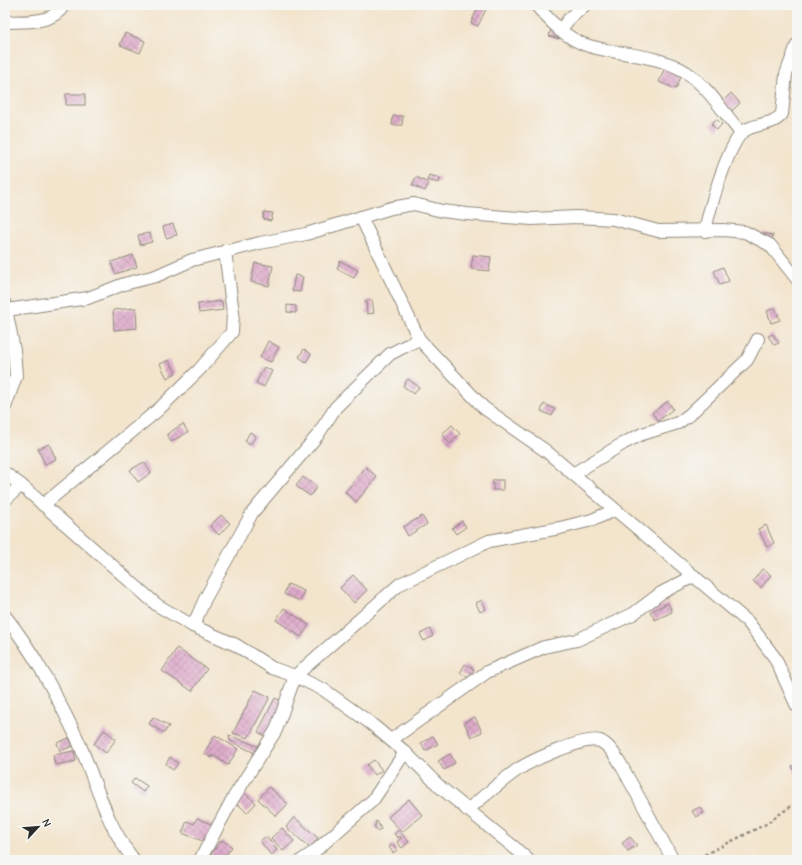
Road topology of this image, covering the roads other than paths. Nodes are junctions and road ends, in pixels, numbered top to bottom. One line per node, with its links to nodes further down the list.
1 (64, 5): 4 (street)
2 (536, 5): 5 (street)
3 (585, 5): 5 (street)
4 (5, 22)
5 (560, 31): 7 (street)
6 (797, 45): 7 (street)
7 (741, 133): 9 (street)
8 (360, 217): 9 (street); 10 (street); 13 (street)
9 (705, 231): 11 (street)
10 (225, 252): 12 (street); 20 (street)
11 (797, 279)
12 (6, 306): 15 (street)
13 (419, 339): 17 (street); 24 (street)
14 (758, 339): 17 (street)
15 (5, 407)
16 (5, 473): 18 (street)
17 (573, 474): 21 (street)
18 (21, 485): 19 (street); 20 (street)
19 (5, 500)
20 (43, 505): 24 (street)
21 (615, 510): 22 (street); 25 (street)
22 (694, 576): 26 (street); 27 (street)
23 (5, 616): 30 (street)
24 (193, 626): 25 (street)
25 (295, 676): 27 (street); 31 (street)
26 (797, 706)
27 (391, 740): 28 (street)
28 (405, 752): 29 (street); 32 (street)
29 (467, 810): 33 (street); 34 (street)
30 (134, 860)
31 (200, 860)
32 (302, 860)
33 (528, 860)
34 (673, 860)

